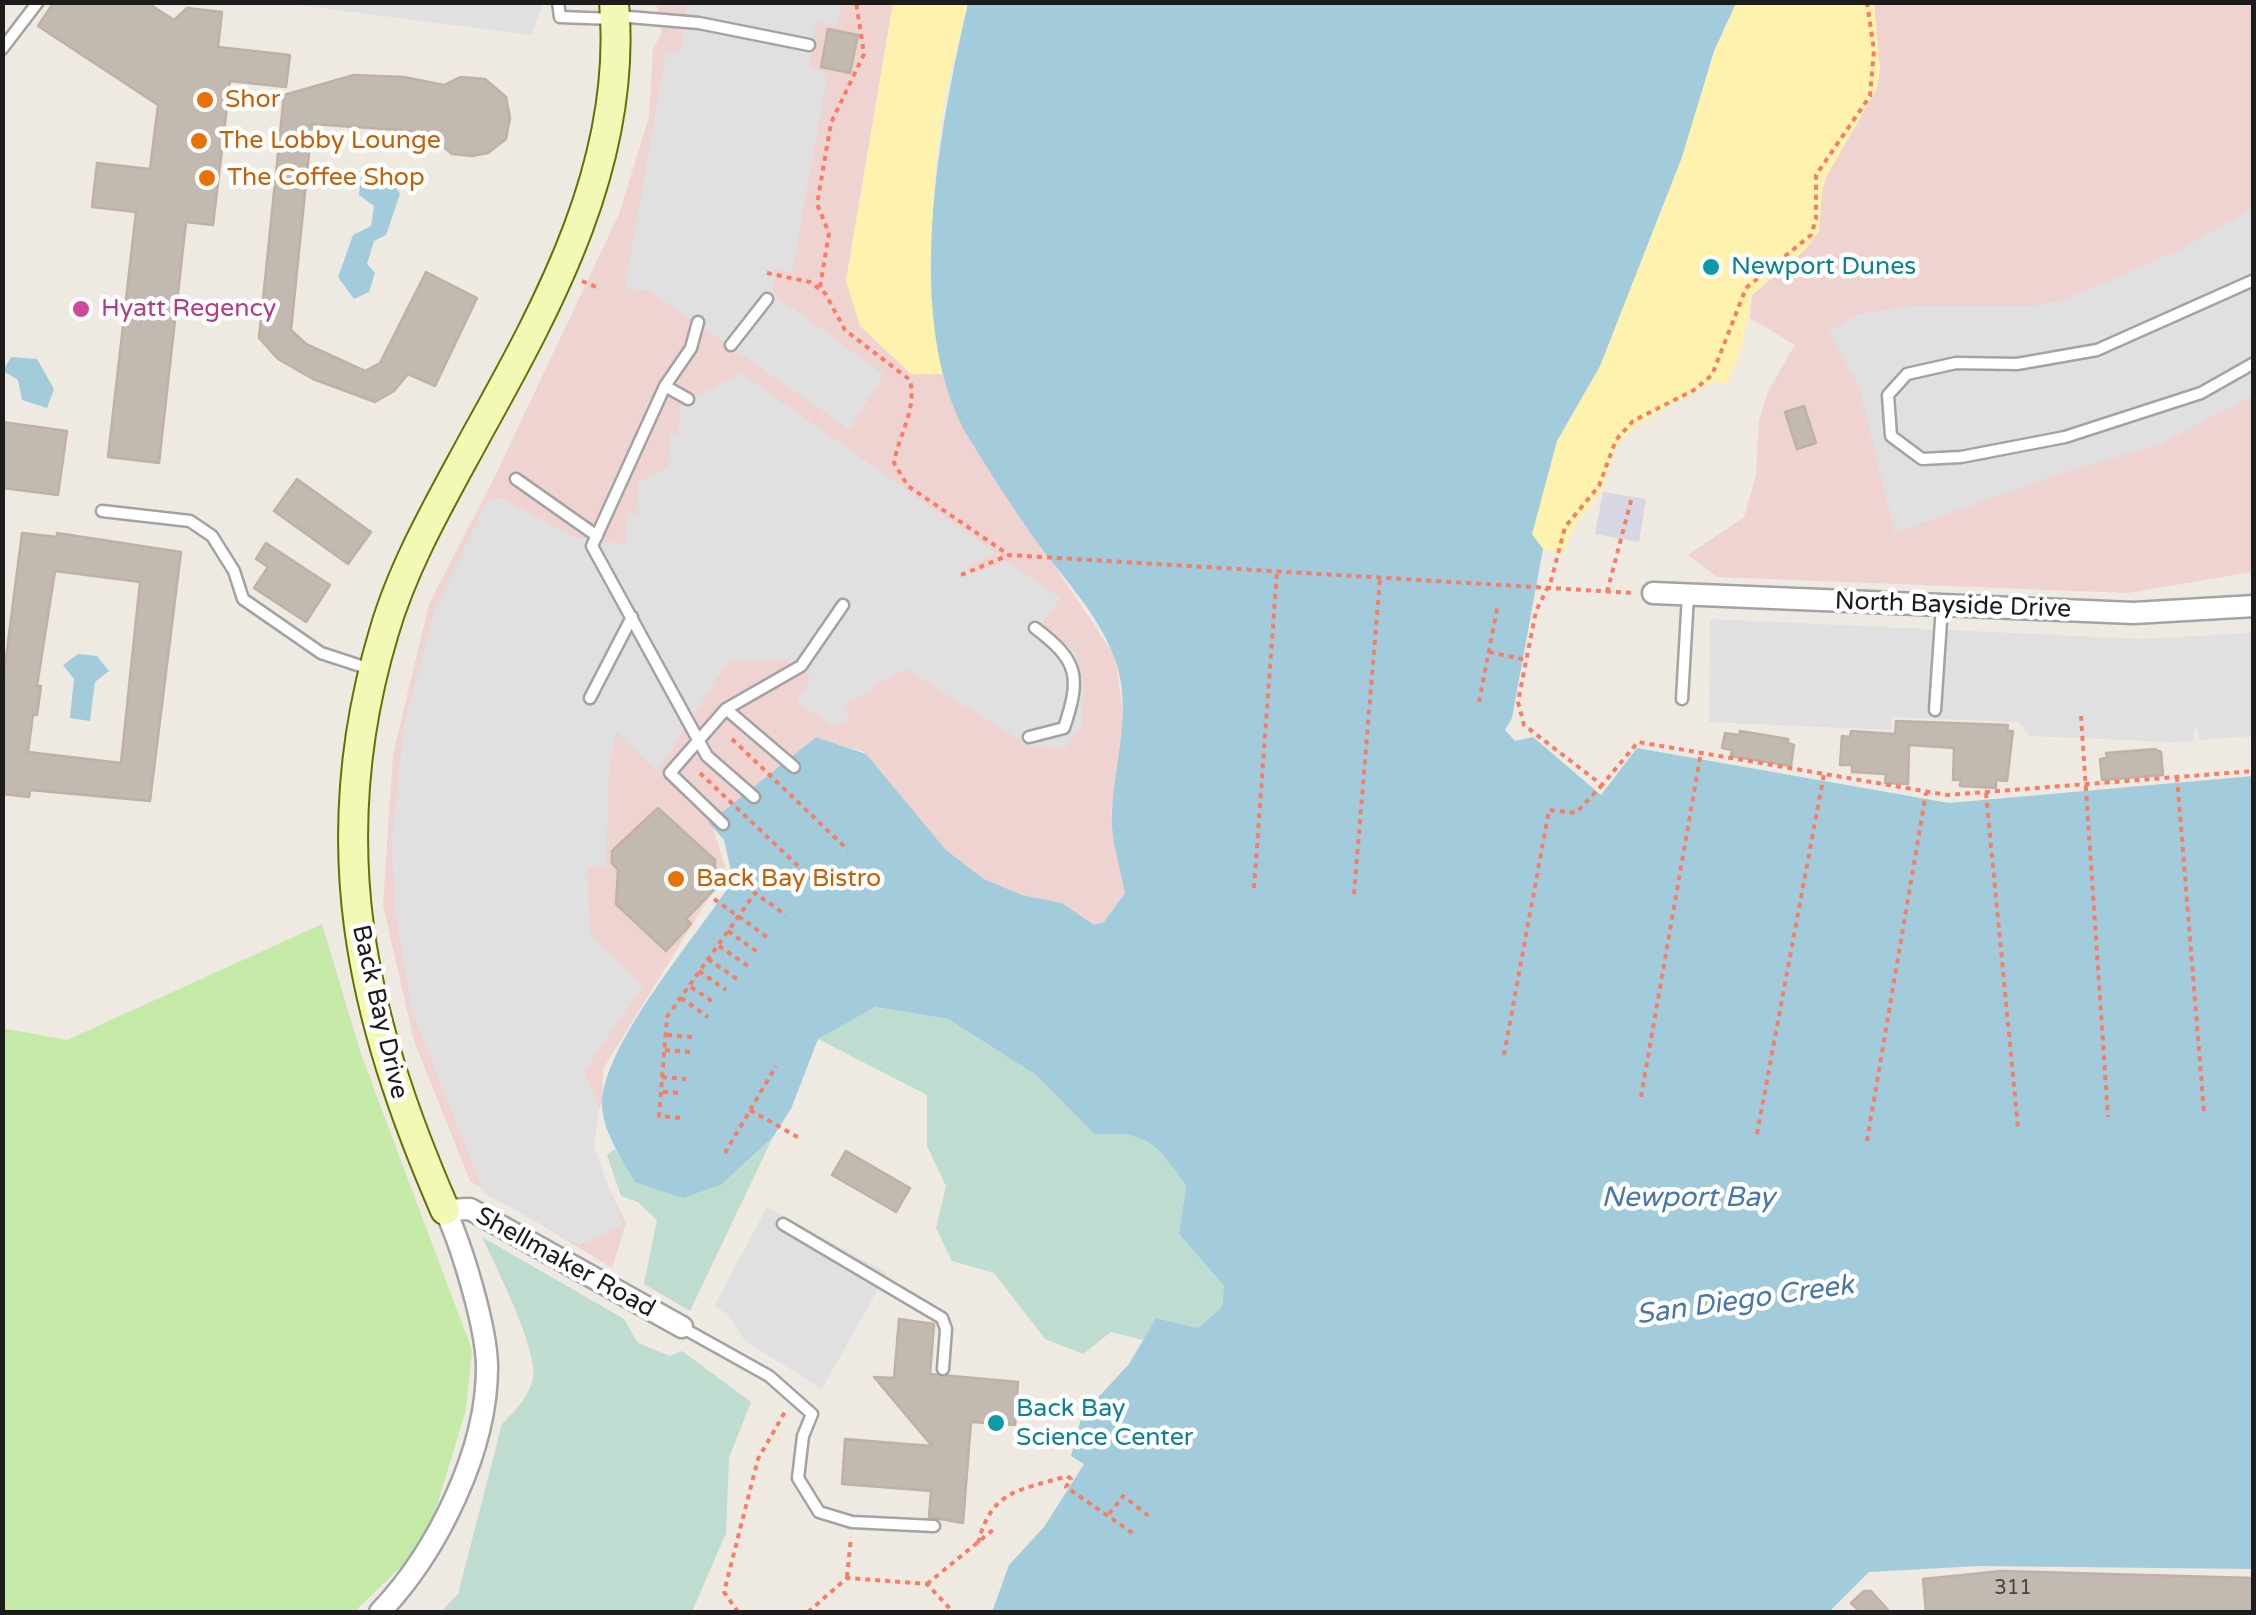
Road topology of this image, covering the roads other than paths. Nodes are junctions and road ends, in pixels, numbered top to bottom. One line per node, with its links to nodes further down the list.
1 (38, 2): 5 (lane)
2 (558, 2): 3 (lane)
3 (615, 12): 4 (lane); 23 (street, Back Bay Drive)
4 (808, 45)
5 (2, 49)
6 (2254, 280): 10 (lane)
7 (767, 299): 9 (lane)
8 (698, 322): 11 (lane)
9 (731, 345)
10 (2254, 363)
11 (666, 386): 12 (lane); 15 (lane)
12 (688, 398)
13 (516, 479): 15 (lane)
14 (102, 512): 23 (lane)
15 (597, 536): 21 (lane)
16 (1652, 593): 17 (street, North Bayside Drive)
17 (1688, 595): 19 (street, North Bayside Drive); 25 (lane)
18 (843, 605): 26 (lane)
19 (1942, 605): 20 (street, North Bayside Drive); 27 (lane)
20 (2254, 606)
21 (632, 617): 24 (lane); 29 (lane)
22 (1035, 628): 28 (lane)
23 (374, 671): 33 (street, Back Bay Drive)
24 (590, 698)
25 (1682, 700)
26 (726, 708): 29 (lane); 30 (lane)
27 (1934, 710)
28 (1030, 737)
29 (698, 740): 31 (lane); 32 (lane)
30 (794, 767)
31 (754, 796)
32 (723, 824)
33 (446, 1210): 35 (street, Shellmaker Road); 38 (street, Back Bay Drive)
34 (784, 1224): 36 (lane)
35 (682, 1328): 37 (lane)
36 (943, 1369)
37 (934, 1526)
38 (380, 1612)

